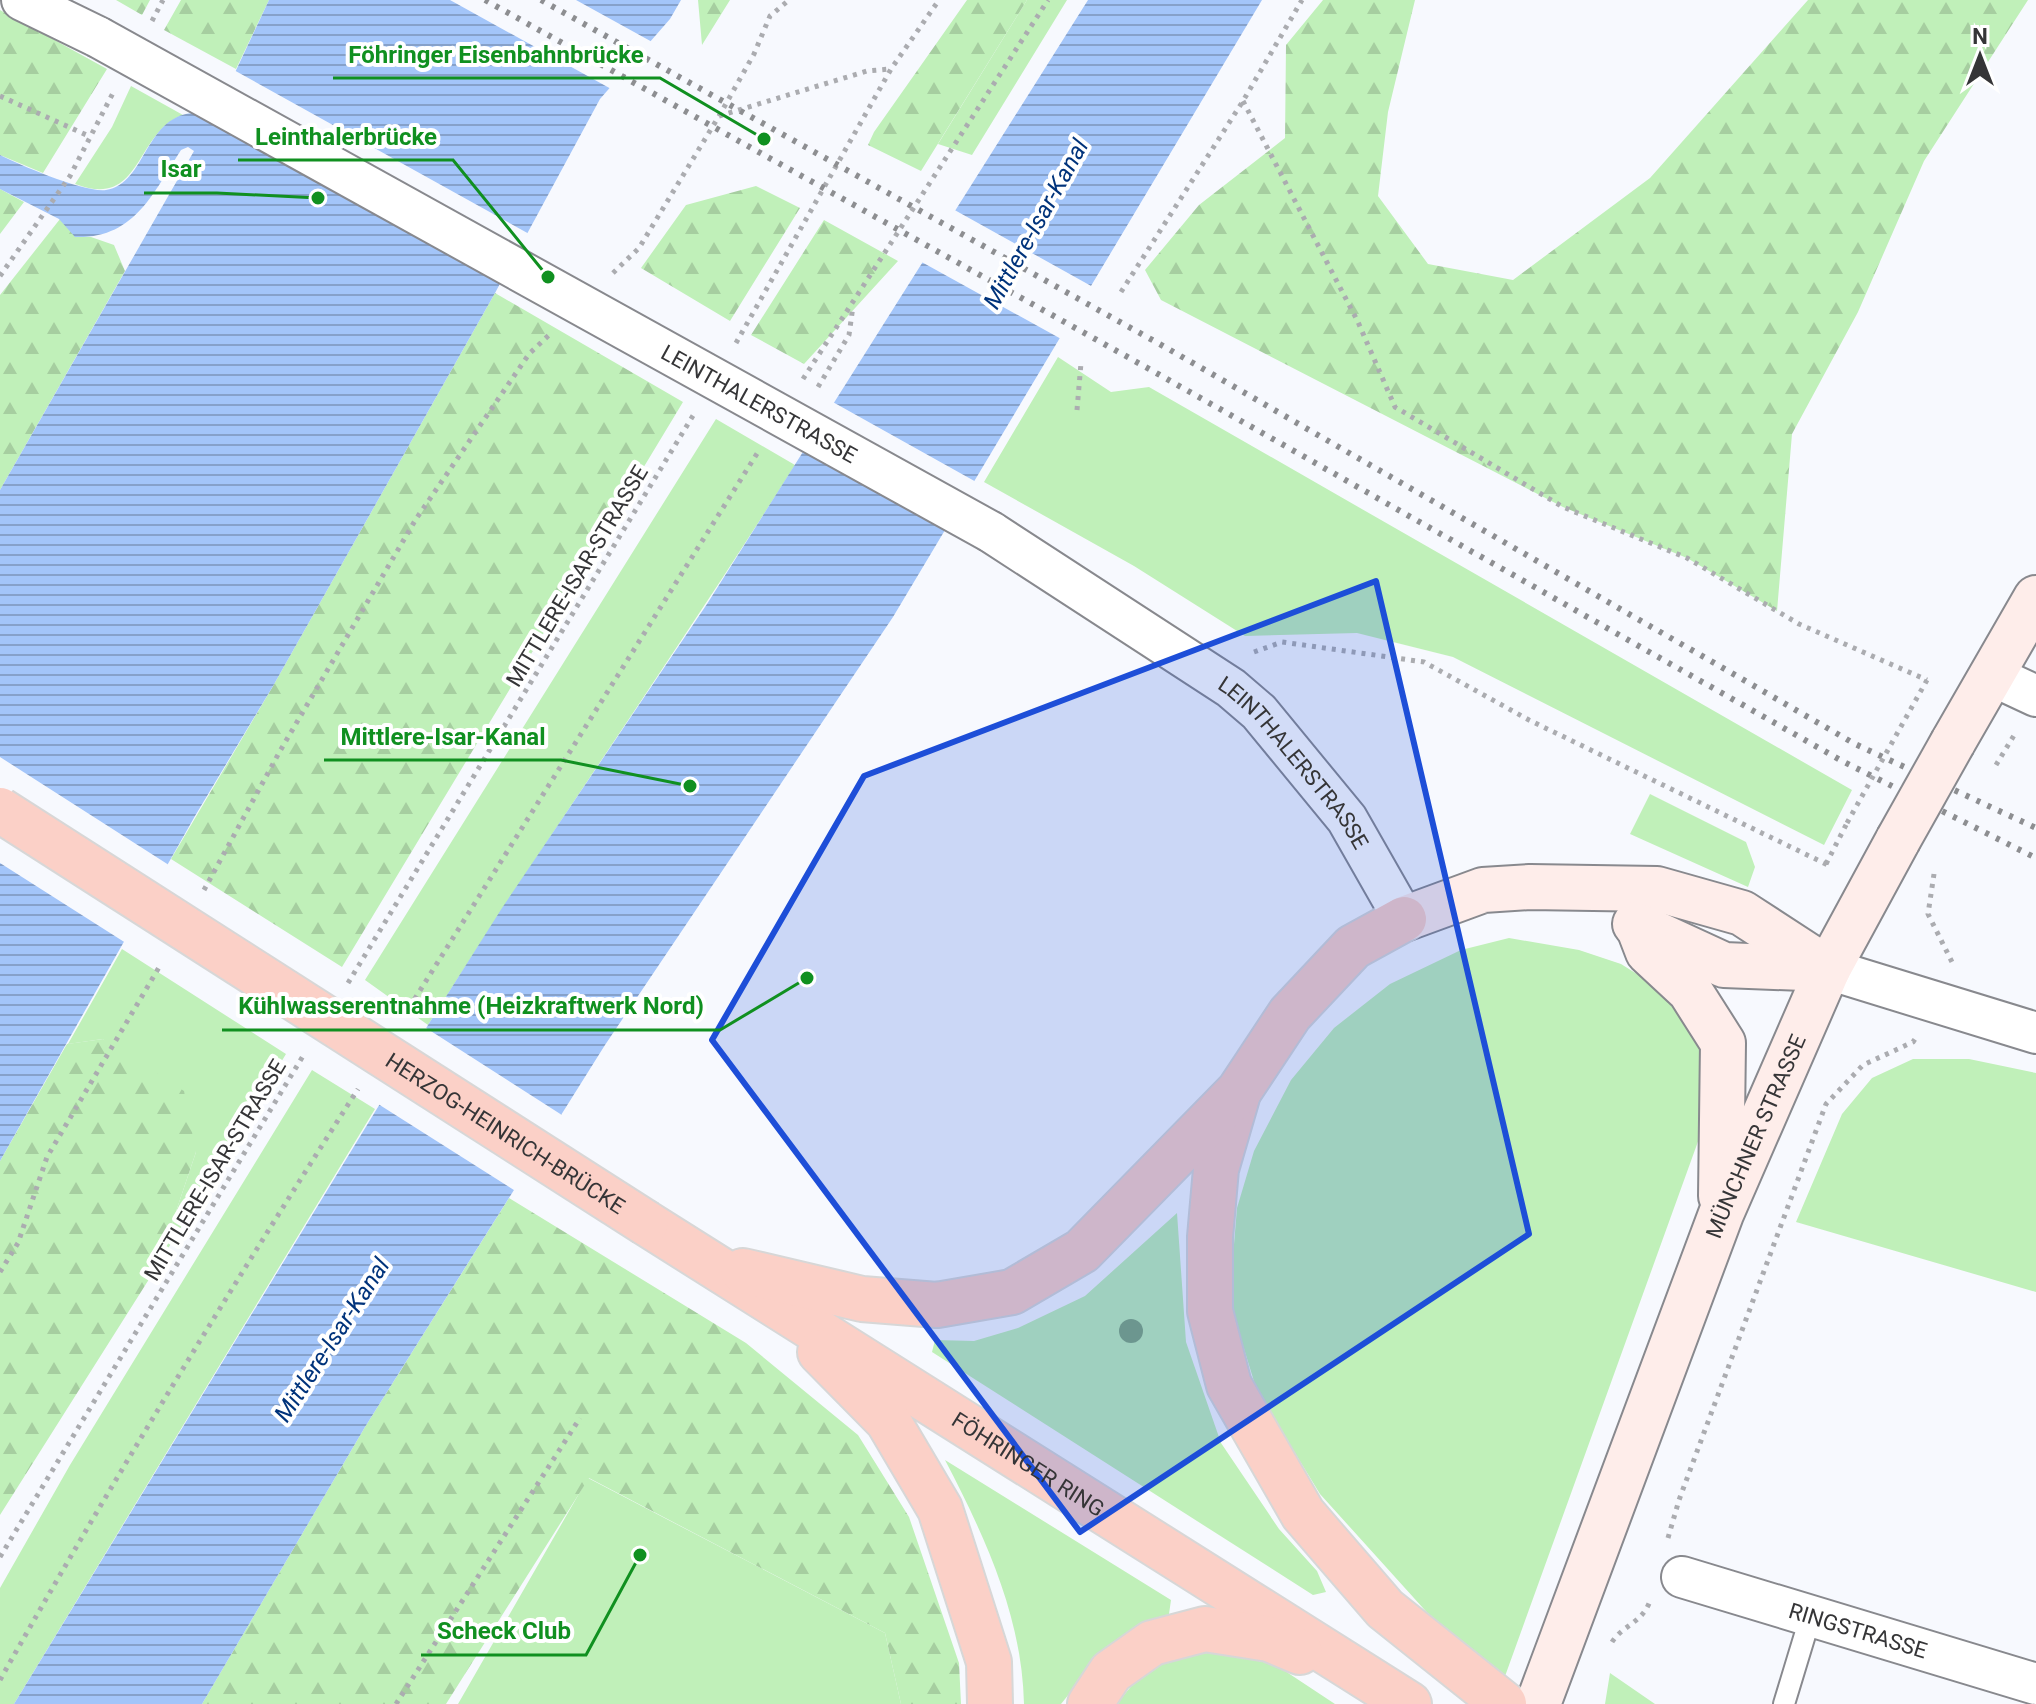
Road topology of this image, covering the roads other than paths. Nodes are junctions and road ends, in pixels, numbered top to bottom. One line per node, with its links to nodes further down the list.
1 (22, 0): 7 (street, LEINTHALERSTRASSE, bridge)
2 (2036, 598): 3 (main road, MÜNCHNER STRASSE)
3 (1991, 675): 4 (street); 9 (main road, MÜNCHNER STRASSE, bridge)
4 (2036, 696)
5 (0, 810): 13 (highway, HERZOG-HEINRICH-BRÜCKE, bridge)
6 (1574, 889): 7 (main road); 8 (main road); 9 (main road)
7 (1404, 919): 11 (highway)
8 (1638, 926): 9 (main road); 12 (main road)
9 (1828, 969): 10 (street); 12 (main road, MÜNCHNER STRASSE)
10 (2036, 1033)
11 (1239, 1091): 14 (highway); 22 (highway)
12 (1721, 1214): 23 (main road, MÜNCHNER STRASSE)
13 (646, 1223): 14 (highway, FÖHRINGER RING)
14 (709, 1263): 15 (highway, FÖHRINGER RING)
15 (789, 1313): 19 (highway, FÖHRINGER RING); 20 (highway)
16 (1667, 1571): 17 (street, RINGSTRASSE)
17 (1811, 1615): 18 (street, RINGSTRASSE); 24 (lane)
18 (2036, 1684)
19 (1393, 1693): 21 (highway)
20 (990, 1704)
21 (1090, 1704)
22 (1504, 1704)
23 (1538, 1704)
24 (1784, 1704)

